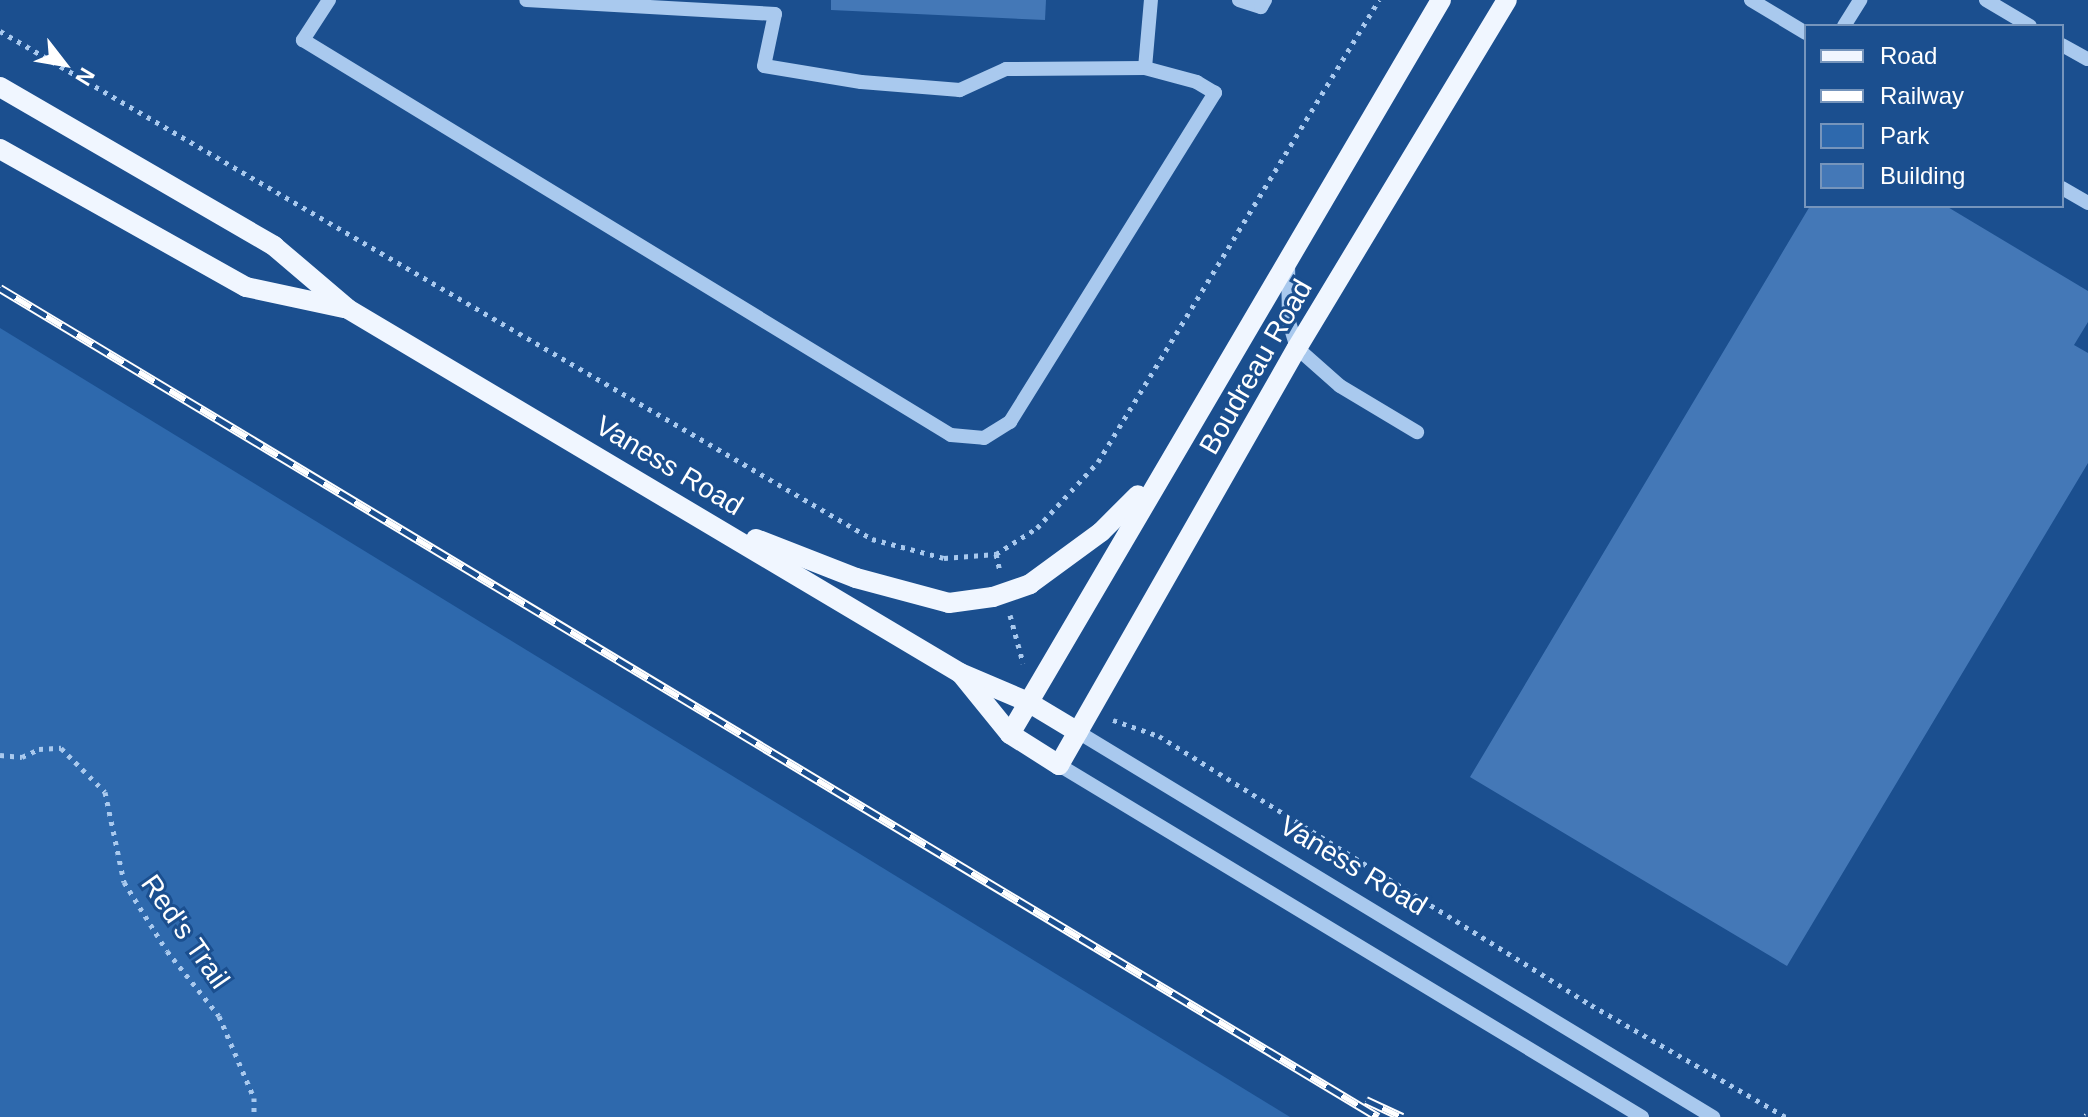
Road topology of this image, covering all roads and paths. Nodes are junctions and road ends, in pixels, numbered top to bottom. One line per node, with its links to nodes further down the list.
1 (329, 0): 17 (street)
2 (526, 0): 17 (street)
3 (1151, 0): 17 (street)
4 (1239, 0): 5 (street)
5 (1265, 0)
6 (1379, 0): 28 (path)
7 (1441, 0): 22 (main road, Boudreau Road)
8 (1507, 0): 24 (main road, Boudreau Road)
9 (1751, 0): 14 (street)
10 (1860, 0): 12 (street)
11 (1986, 0): 13 (street)
12 (1845, 24)
13 (2027, 24)
14 (1804, 32)
15 (2064, 46): 16 (street)
16 (2087, 59)
17 (1145, 68)
18 (0, 87): 23 (main road, Vaness Road)
19 (0, 149): 23 (main road, Vaness Road)
20 (2064, 189): 21 (street)
21 (2088, 203)
22 (1288, 258): 24 (street); 26 (main road, Boudreau Road)
23 (348, 309): 27 (main road, Vaness Road)
24 (1297, 348): 25 (street); 31 (main road, Boudreau Road)
25 (1417, 432)
26 (1160, 472): 27 (main road); 30 (main road, Boudreau Road)
27 (703, 519): 29 (main road, Vaness Road)
28 (996, 554)
29 (960, 673): 30 (main road, Vaness Road); 32 (main road, Vaness Road)
30 (1028, 702): 31 (main road, Vaness Road); 32 (main road, Boudreau Road)
31 (1078, 732): 34 (main road, Boudreau Road); 37 (street, Vaness Road)
32 (1010, 734): 34 (main road, Vaness Road)
33 (0, 755): 35 (path, Red's Trail)
34 (1059, 765): 36 (street, Vaness Road)
35 (254, 1117)
36 (1642, 1117)
37 (1713, 1117)

